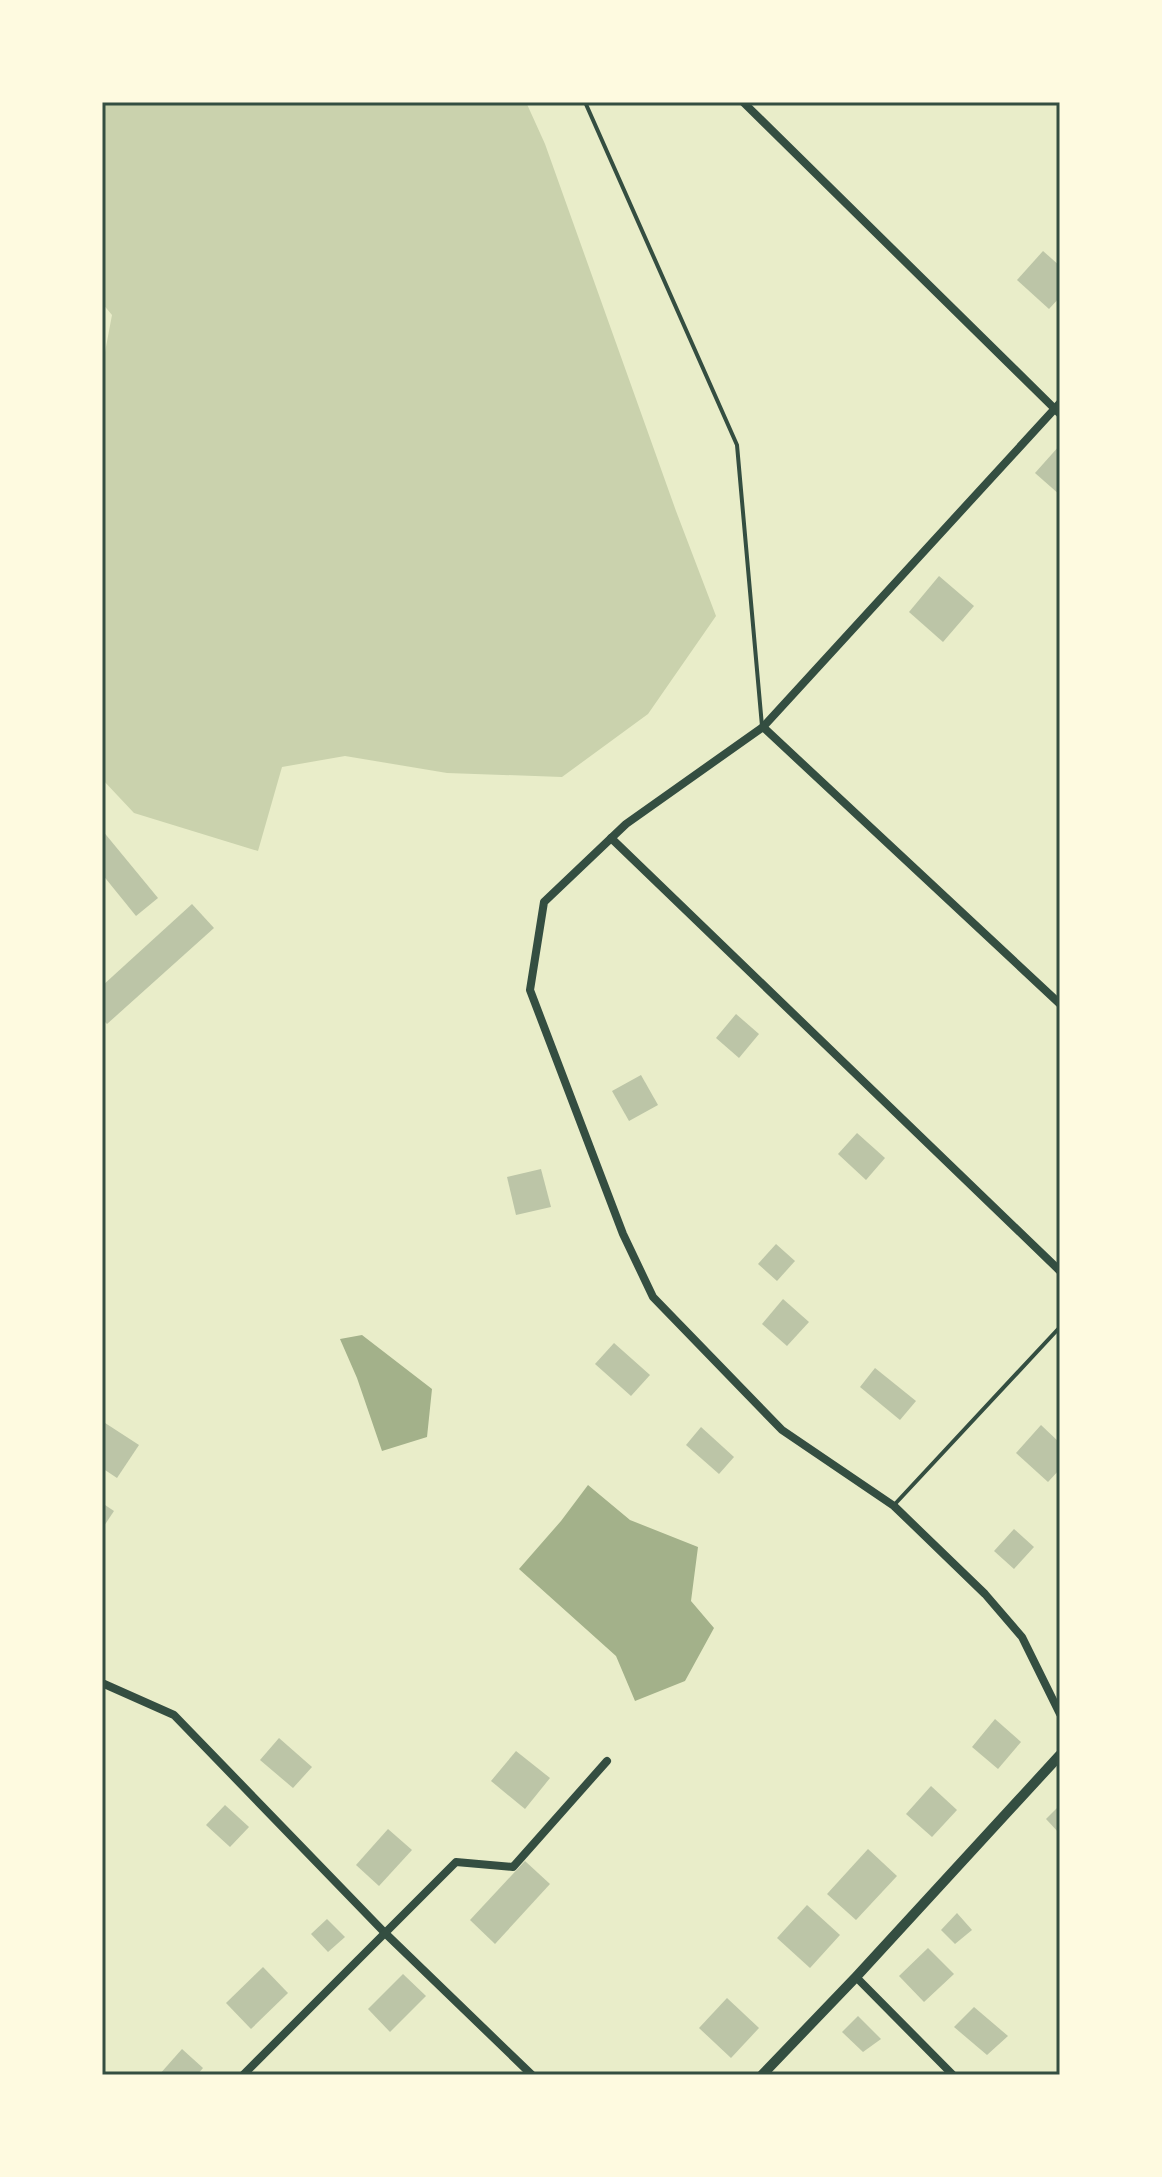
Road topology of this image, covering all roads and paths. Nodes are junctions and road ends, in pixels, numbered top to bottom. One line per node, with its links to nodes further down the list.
1 (585, 102): 4 (lane)
2 (743, 102): 3 (street)
3 (1058, 408): 4 (street)
4 (763, 727): 5 (street); 6 (street)
5 (611, 838): 7 (street); 9 (street)
6 (1060, 1004)
7 (1060, 1271)
8 (1060, 1327): 9 (lane)
9 (894, 1506): 11 (street)
10 (102, 1683): 14 (street)
11 (1060, 1714)
12 (1060, 1755): 15 (street)
13 (607, 1761): 14 (street)
14 (385, 1933): 16 (street); 17 (street)
15 (856, 1977): 18 (street); 19 (street)
16 (243, 2075)
17 (532, 2075)
18 (762, 2075)
19 (953, 2075)

